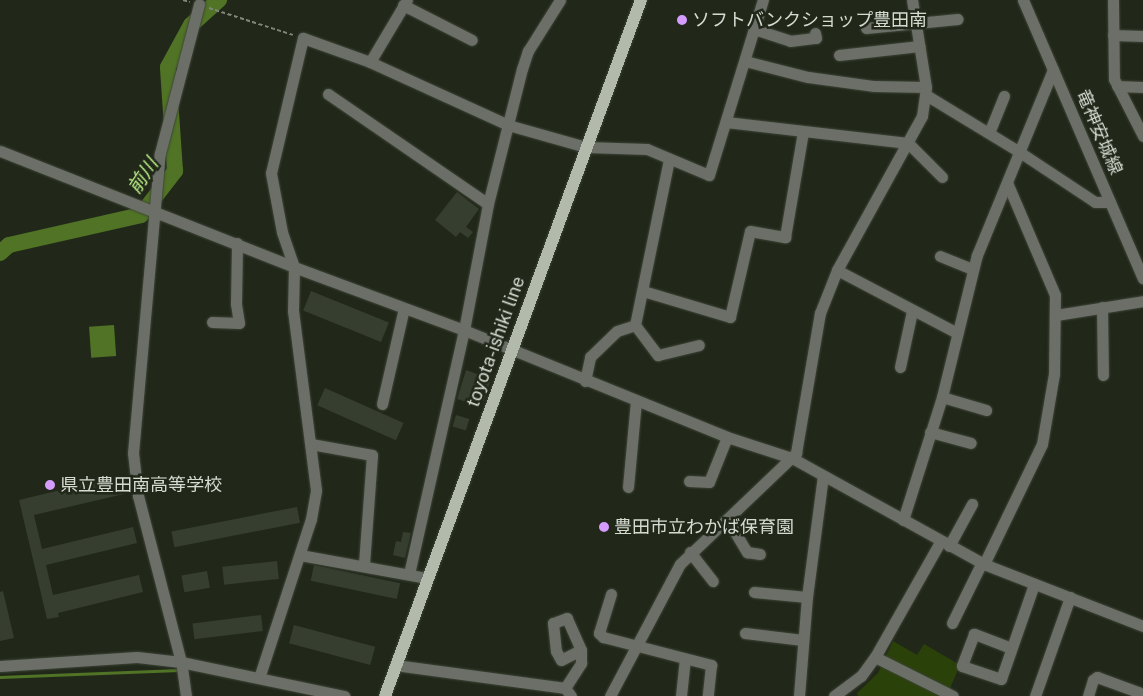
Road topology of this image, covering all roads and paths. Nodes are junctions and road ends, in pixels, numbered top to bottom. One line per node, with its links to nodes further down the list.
1 (560, 0): 29 (street)
2 (641, 0): 34 (main road, toyota-ishiki line)
3 (763, 0): 12 (street)
4 (912, 0): 10 (street)
5 (1023, 0): 22 (street, 竜神安城線)
6 (1113, 0): 14 (street)
7 (405, 3): 17 (street); 21 (street)
8 (199, 4): 16 (path); 42 (street)
9 (958, 19): 10 (street)
10 (914, 23): 11 (street); 18 (street)
11 (866, 28)
12 (754, 29): 13 (street); 20 (street)
13 (815, 33)
14 (1113, 34): 15 (street); 23 (street)
15 (1143, 36)
16 (302, 38): 21 (street); 45 (street)
17 (472, 40)
18 (919, 46): 19 (street); 25 (street)
19 (839, 55)
20 (745, 61): 25 (street); 28 (street)
21 (370, 62): 29 (street)
22 (1053, 70): 36 (street); 40 (street, 竜神安城線)
23 (1117, 86): 24 (street); 32 (street)
24 (1143, 87)
25 (926, 91): 31 (street); 33 (street)
26 (328, 94): 41 (street)
27 (1004, 96): 31 (street)
28 (726, 122): 30 (street); 37 (street)
29 (508, 125): 34 (street); 41 (street)
30 (803, 132): 33 (street); 49 (street)
31 (989, 133): 36 (street)
32 (1143, 136)
33 (908, 143): 38 (street); 47 (street)
34 (586, 147): 37 (street); 60 (main road, toyota-ishiki line)
35 (0, 150): 42 (street)
36 (1018, 151): 39 (street); 40 (street)
37 (669, 160): 49 (street)
38 (942, 176)
39 (1008, 184): 46 (street); 54 (street)
40 (1110, 202): 48 (street, 竜神安城線)
41 (488, 204): 57 (street)
42 (154, 211): 43 (street); 102 (street)
43 (237, 243): 45 (street); 55 (street)
44 (940, 256): 46 (street)
45 (294, 267): 51 (street); 71 (street)
46 (972, 269): 58 (street)
47 (836, 270): 53 (street); 72 (street)
48 (1143, 278)
49 (643, 291): 56 (street)
50 (1143, 301): 52 (street)
51 (404, 308): 57 (street); 66 (street)
52 (1102, 308): 54 (street); 62 (street)
53 (912, 310): 58 (street); 61 (street)
54 (1056, 315): 83 (street)
55 (212, 322)
56 (635, 326): 59 (street); 63 (street)
57 (464, 330): 60 (street); 85 (street)
58 (957, 333): 64 (street)
59 (699, 345)
60 (512, 349): 63 (street); 86 (main road, toyota-ishiki line)
61 (900, 367)
62 (1103, 375)
63 (585, 381): 65 (street)
64 (942, 396): 67 (street); 68 (street)
65 (636, 401): 69 (street); 75 (street)
66 (382, 404)
67 (986, 410)
68 (930, 432): 70 (street); 78 (street)
69 (727, 437): 72 (street); 74 (street)
70 (971, 443)
71 (311, 444): 82 (street); 84 (street)
72 (792, 458): 73 (street); 77 (street)
73 (823, 476): 78 (street); 91 (street)
74 (689, 481)
75 (628, 487)
76 (972, 504): 79 (street)
77 (727, 519): 80 (street); 81 (street)
78 (903, 520): 79 (street)
79 (944, 544): 83 (street); 100 (street)
80 (690, 552): 87 (street); 97 (street)
81 (760, 554)
82 (300, 555): 84 (street); 105 (street)
83 (983, 563): 88 (street); 93 (street)
84 (364, 564): 85 (street)
85 (409, 574): 86 (street)
86 (426, 578): 103 (main road, toyota-ishiki line)
87 (713, 581)
88 (1034, 584): 92 (street); 98 (street)
89 (754, 592): 91 (street)
90 (612, 594): 97 (street)
91 (807, 597): 96 (street)
92 (1070, 597): 94 (street); 116 (street)
93 (952, 623)
94 (1143, 626)
95 (745, 633): 96 (street)
96 (803, 640): 113 (street)
97 (636, 647): 101 (street); 110 (street)
98 (1012, 648): 98 (street)
99 (581, 650): 106 (street)
100 (875, 657): 114 (street); 115 (street)
101 (685, 659): 111 (street); 112 (street)
102 (181, 662): 104 (street); 105 (street); 107 (street)
103 (395, 665): 106 (street); 109 (main road, toyota-ishiki line)
104 (0, 666)
105 (259, 678): 108 (street)
106 (568, 692)
107 (186, 696)
108 (344, 696)
109 (385, 696)
110 (610, 696)
111 (681, 696)
112 (708, 696)
113 (799, 696)
114 (834, 696)
115 (953, 696)
116 (1035, 696)
117 (1088, 696): 118 (street)
118 (1140, 696)

